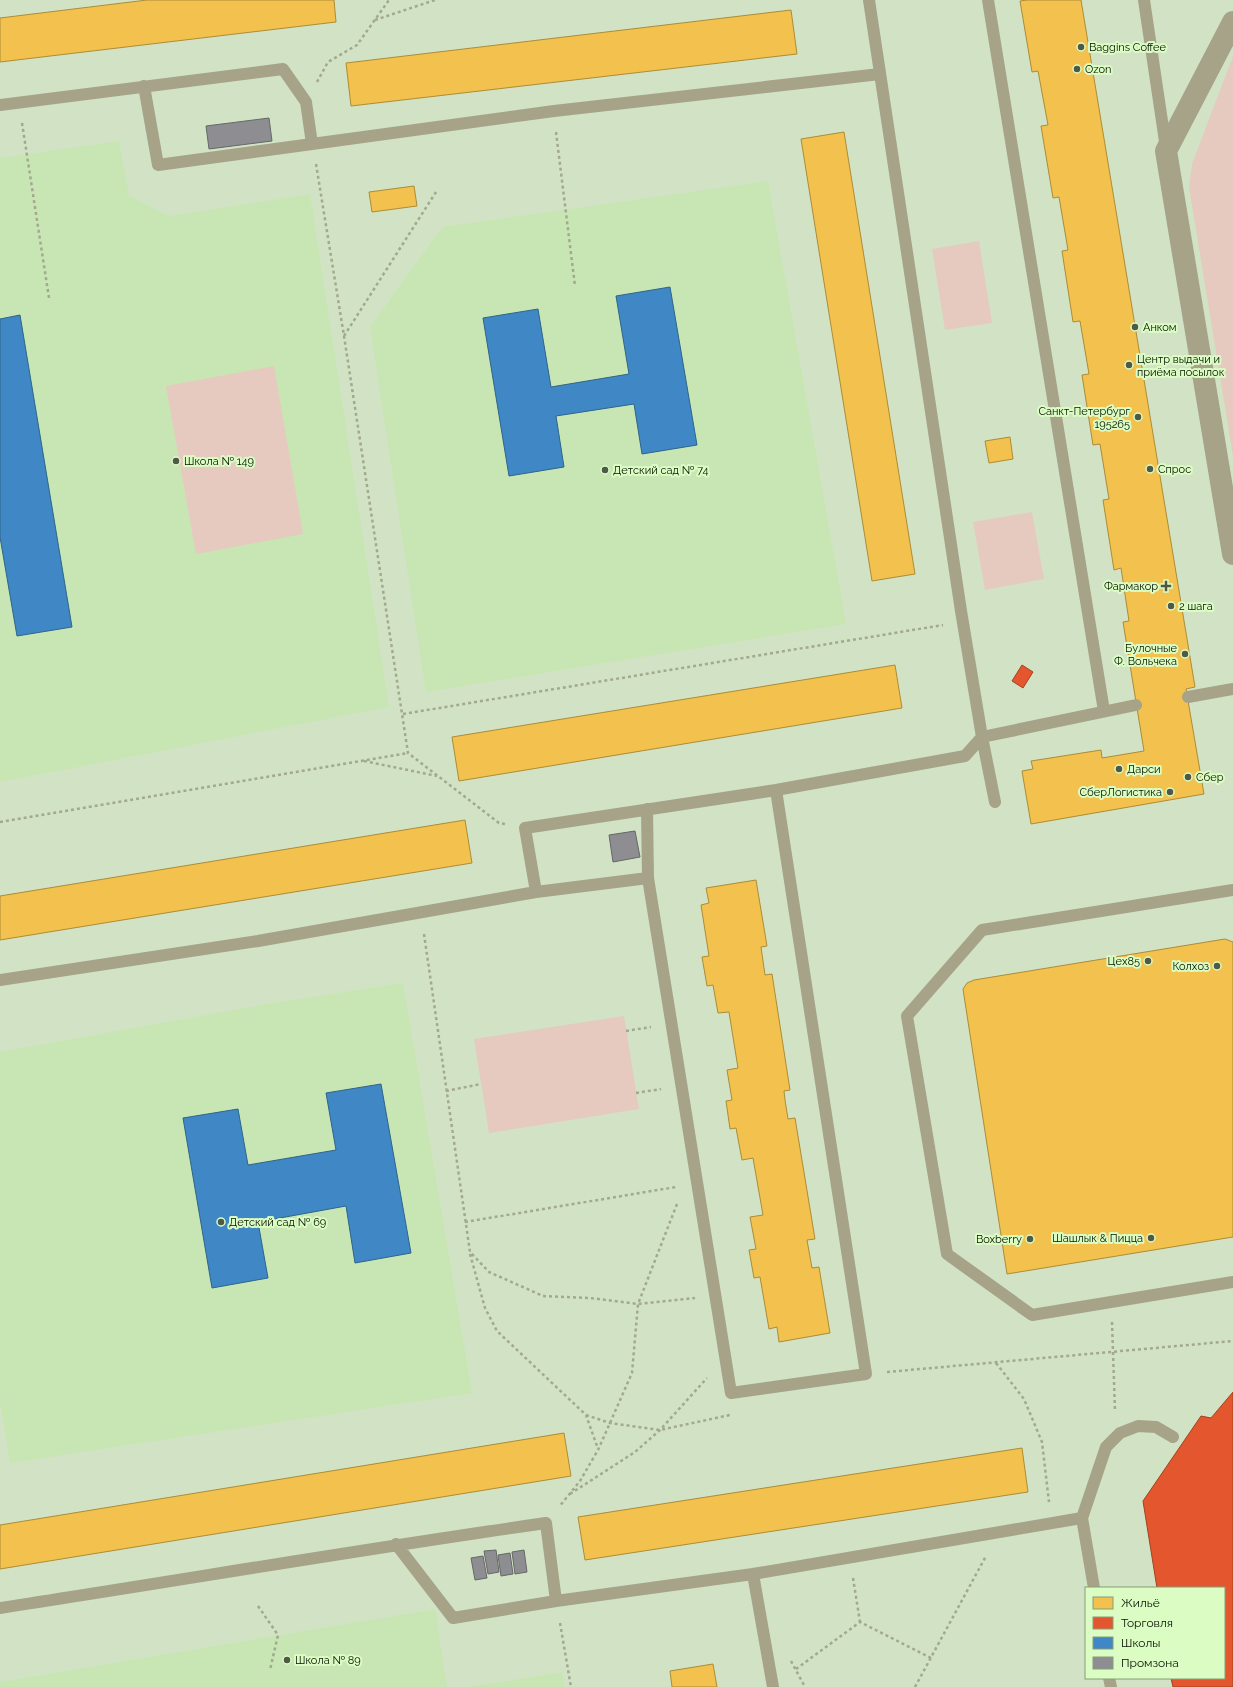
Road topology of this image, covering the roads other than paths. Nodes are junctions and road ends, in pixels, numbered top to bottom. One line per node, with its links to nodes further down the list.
1 (869, 0): 5 (lane)
2 (988, 0): 14 (lane)
3 (1144, 0): 9 (lane)
4 (1233, 22): 9 (street)
5 (880, 74): 8 (lane); 15 (lane)
6 (144, 86): 7 (lane); 8 (lane); 8 (lane)
7 (0, 105)
8 (312, 144)
9 (1166, 151): 10 (street)
10 (1233, 554)
11 (1233, 689): 12 (lane)
12 (1188, 697)
13 (1136, 705): 14 (lane)
14 (1104, 710): 15 (lane)
15 (982, 736): 16 (lane); 17 (lane)
16 (776, 790): 18 (lane); 19 (lane)
17 (995, 802)
18 (647, 809): 19 (lane); 21 (lane)
19 (648, 878): 21 (lane)
20 (1233, 890): 23 (lane)
21 (536, 892): 22 (lane)
22 (0, 980)
23 (1233, 1282)
24 (1173, 1437): 25 (lane)
25 (1082, 1518): 27 (lane); 28 (lane)
26 (396, 1544): 29 (lane); 29 (lane); 30 (lane)
27 (753, 1574): 29 (lane); 31 (lane)
28 (1094, 1587)
29 (556, 1602)
30 (0, 1608)
31 (773, 1687)

